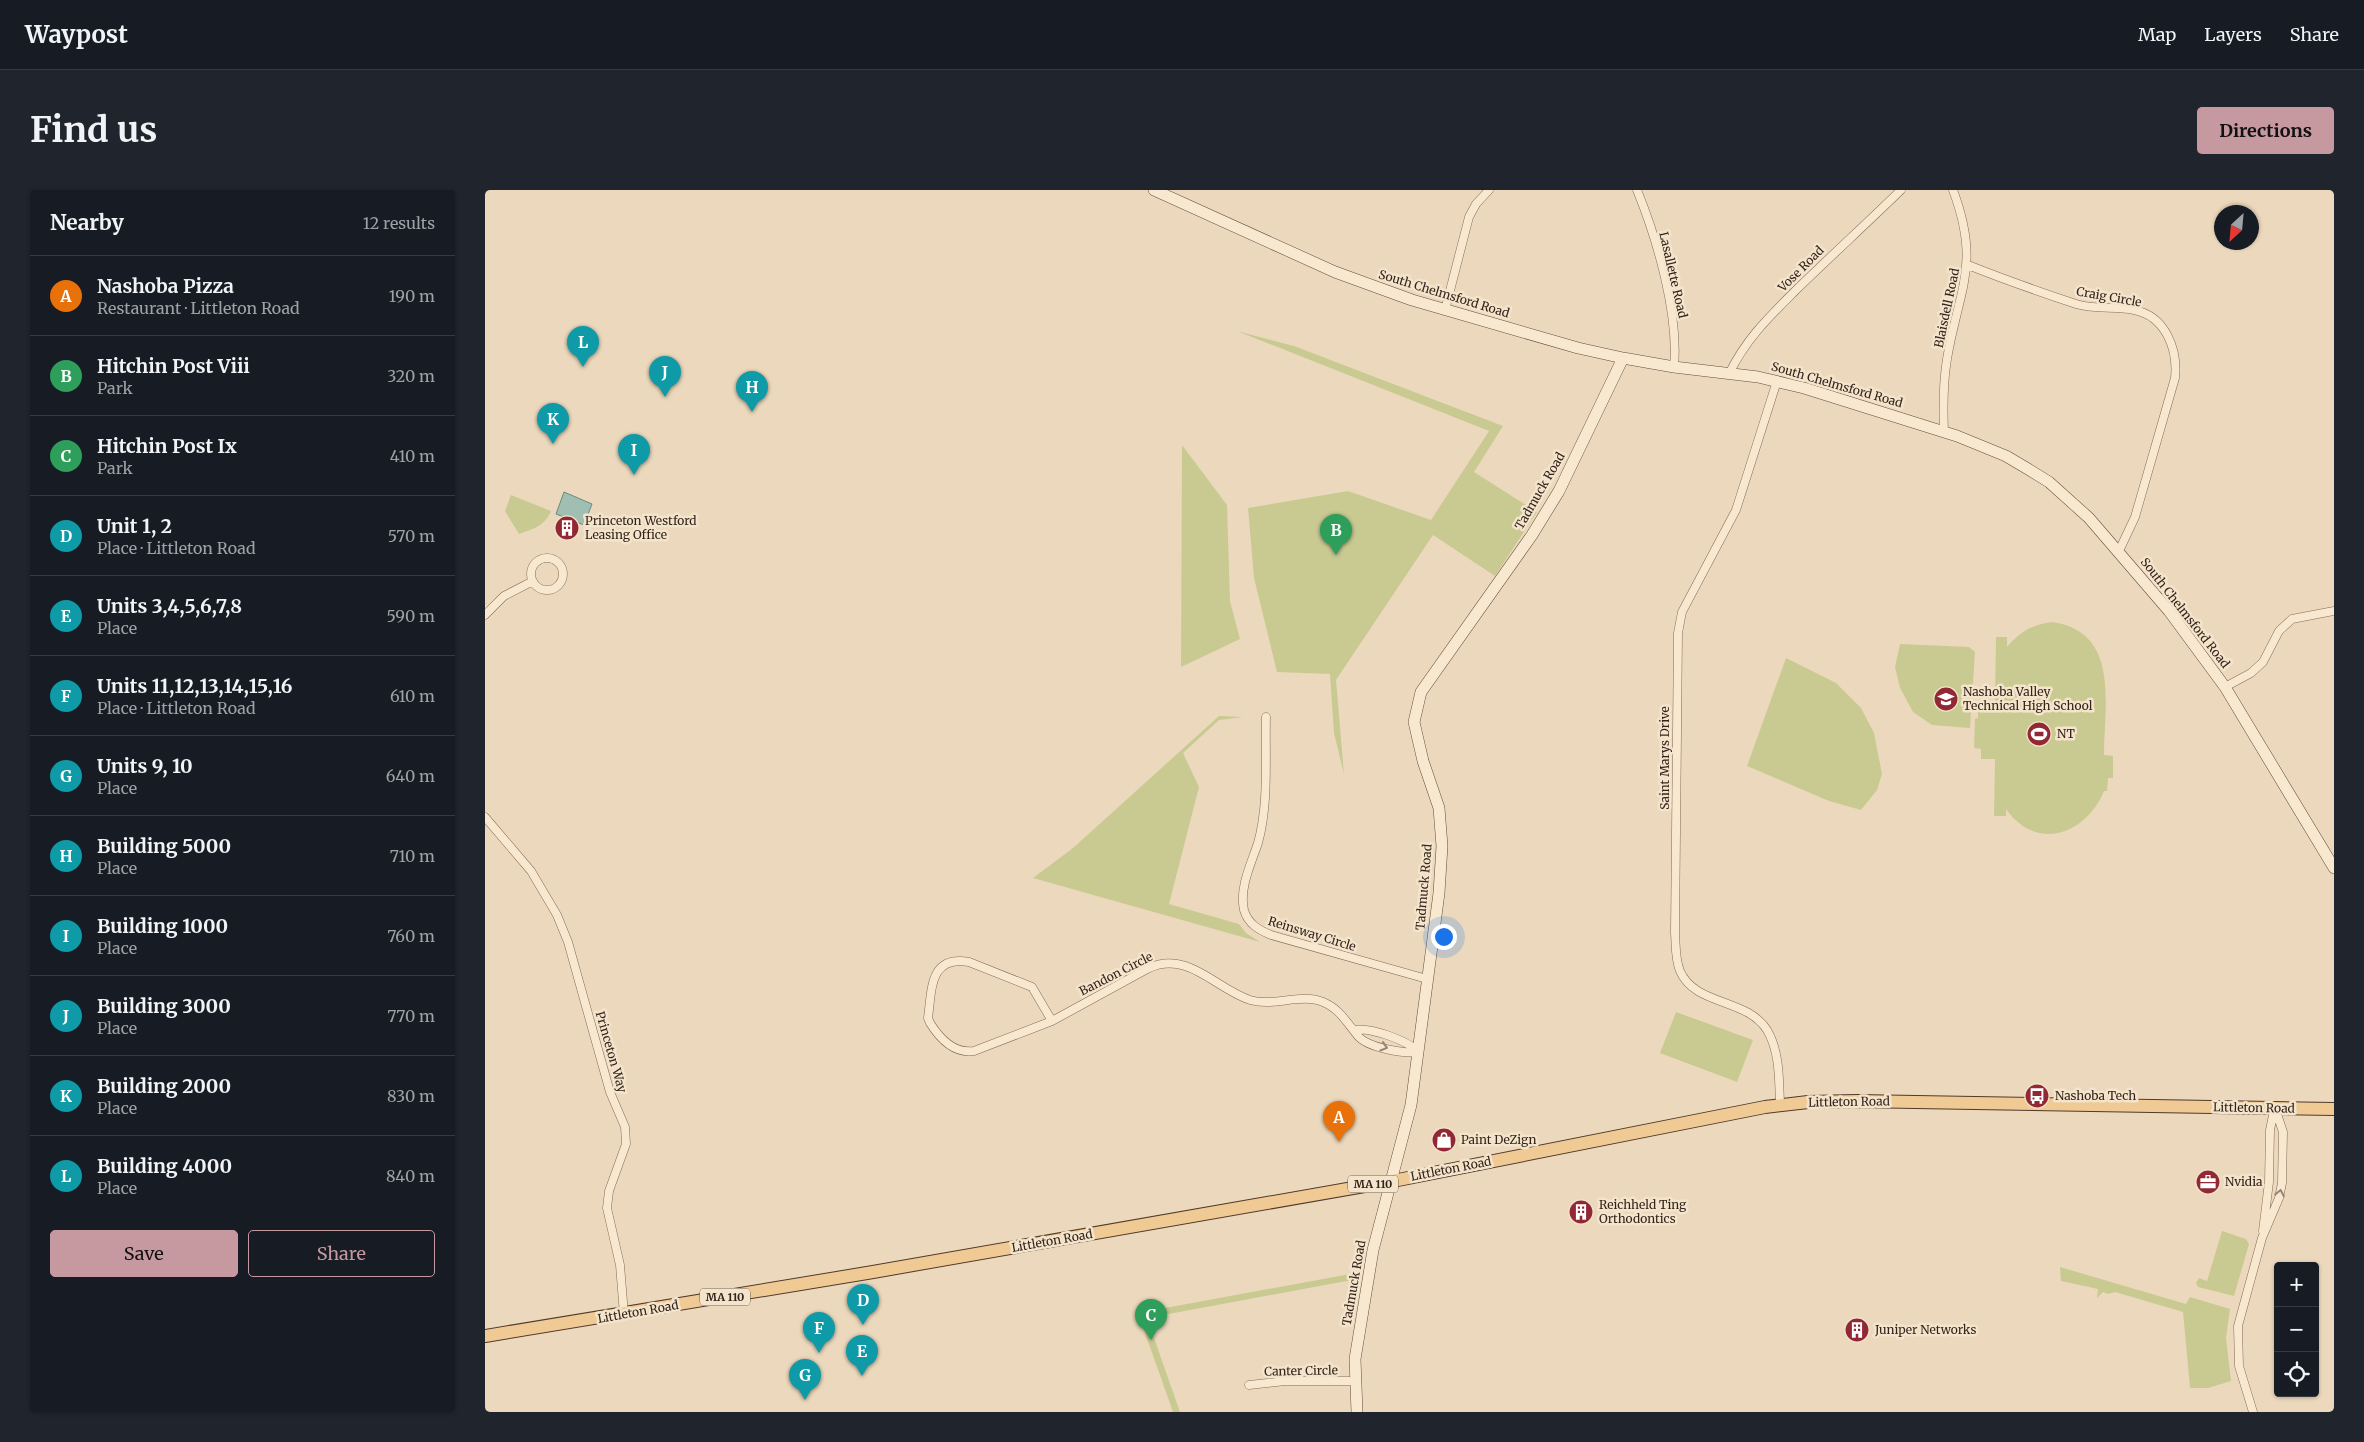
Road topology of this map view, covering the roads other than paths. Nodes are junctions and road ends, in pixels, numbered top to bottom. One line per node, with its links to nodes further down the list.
1 (1154, 190): 7 (main road, South Chelmsford Road)
2 (1489, 190): 7 (street)
3 (1637, 190): 9 (street, Lasallette Road)
4 (1901, 190): 10 (street, Vose Road)
5 (1953, 190): 6 (street, Blaisdell Road)
6 (1968, 265): 12 (street, Blaisdell Road); 13 (street, Craig Circle)
7 (1445, 310): 8 (main road, South Chelmsford Road)
8 (1623, 358): 9 (main road, South Chelmsford Road); 21 (main road, Tadmuck Road)
9 (1673, 367): 10 (main road, South Chelmsford Road)
10 (1729, 374): 11 (main road, South Chelmsford Road)
11 (1777, 381): 12 (main road, South Chelmsford Road); 25 (street, Saint Marys Drive)
12 (1944, 432): 13 (main road, South Chelmsford Road)
13 (2119, 550): 17 (main road, South Chelmsford Road)
14 (533, 581): 14 (street); 16 (street)
15 (2334, 611): 17 (street)
16 (485, 616)
17 (2225, 687): 20 (main road, South Chelmsford Road)
18 (1266, 717): 21 (street, Reinsway Circle)
19 (485, 817): 30 (street, Princeton Way)
20 (2334, 868)
21 (1427, 979): 24 (main road, Tadmuck Road)
22 (1052, 1021): 22 (street, Bandon Circle); 23 (street, Bandon Circle)
23 (1354, 1030): 24 (street); 24 (street, Bandon Circle, one-way to 24)
24 (1419, 1052): 28 (main road, Tadmuck Road)
25 (1780, 1105): 26 (main road, Littleton Road / MA 110); 28 (main road, Littleton Road / MA 110)
26 (2275, 1108): 27 (main road, Littleton Road / MA 110); 29 (street); 29 (street, one-way to 26)
27 (2334, 1109)
28 (1393, 1180): 30 (main road, Littleton Road / MA 110); 32 (main road, Tadmuck Road)
29 (2262, 1238): 35 (street)
30 (625, 1314): 31 (main road, Littleton Road / MA 110)
31 (485, 1336)
32 (1354, 1381): 33 (street, Canter Circle); 34 (main road, Tadmuck Road)
33 (1249, 1385)
34 (1357, 1412)
35 (2253, 1412)

